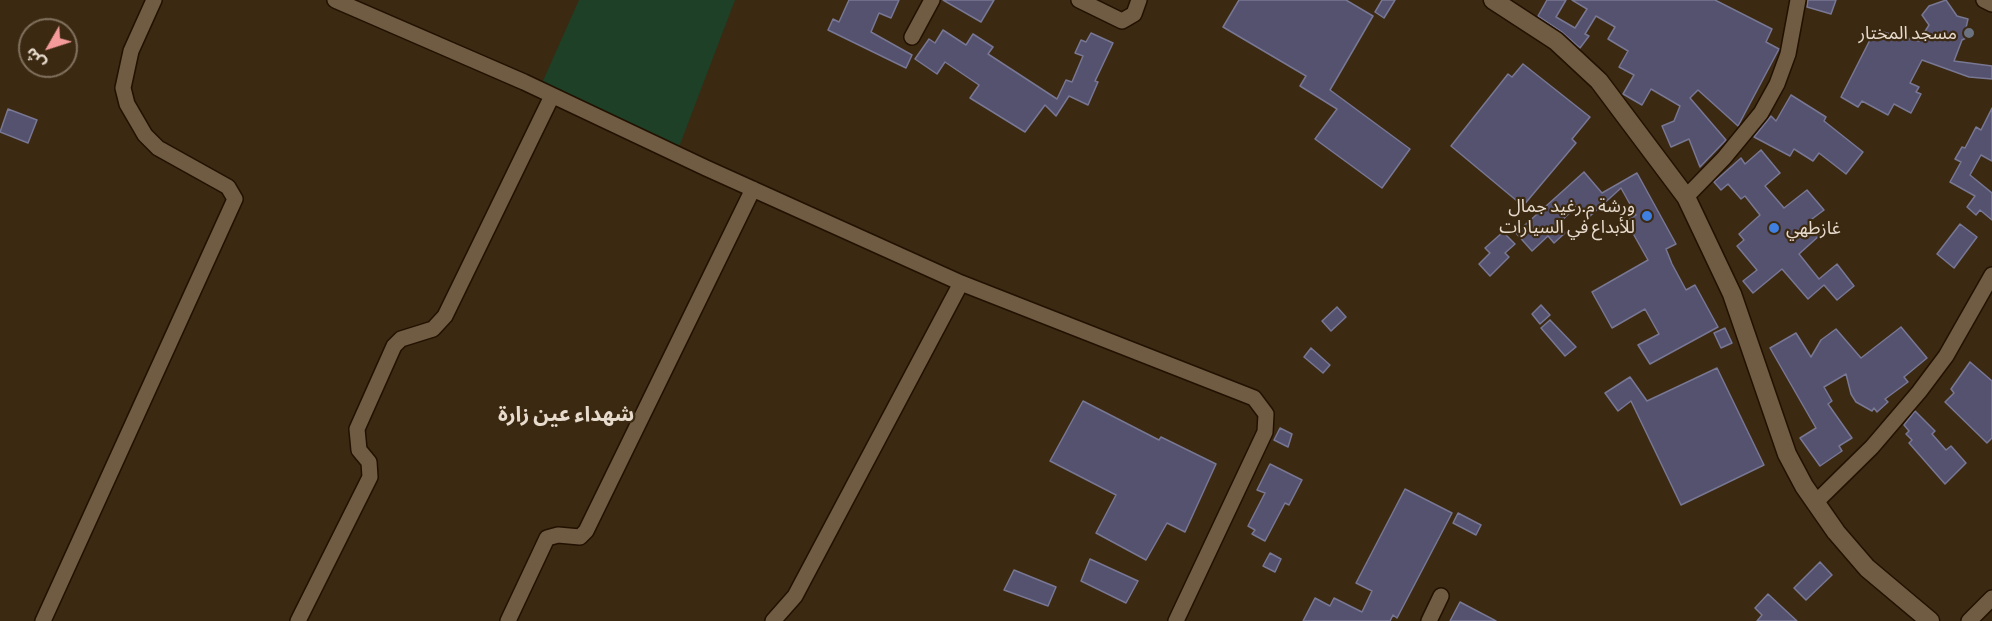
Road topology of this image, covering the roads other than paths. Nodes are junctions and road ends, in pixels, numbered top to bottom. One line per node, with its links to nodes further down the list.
1 (154, 0): 19 (street)
2 (335, 0): 11 (street)
3 (932, 0): 10 (street)
4 (1079, 0): 5 (street)
5 (1139, 0)
6 (1493, 0): 13 (street)
7 (1798, 0): 13 (street)
8 (1984, 0): 9 (street)
9 (1992, 4)
10 (912, 37)
11 (552, 96): 12 (street); 20 (street)
12 (753, 189): 15 (street); 21 (street)
13 (1686, 197): 16 (street)
14 (1992, 275): 16 (street)
15 (961, 283): 22 (street); 23 (street)
16 (1815, 503): 25 (street)
17 (1441, 596): 24 (street)
18 (1992, 598): 26 (street)
19 (43, 621)
20 (298, 621)
21 (508, 621)
22 (773, 621)
23 (1176, 621)
24 (1429, 621)
25 (1930, 621)
26 (1969, 621)

